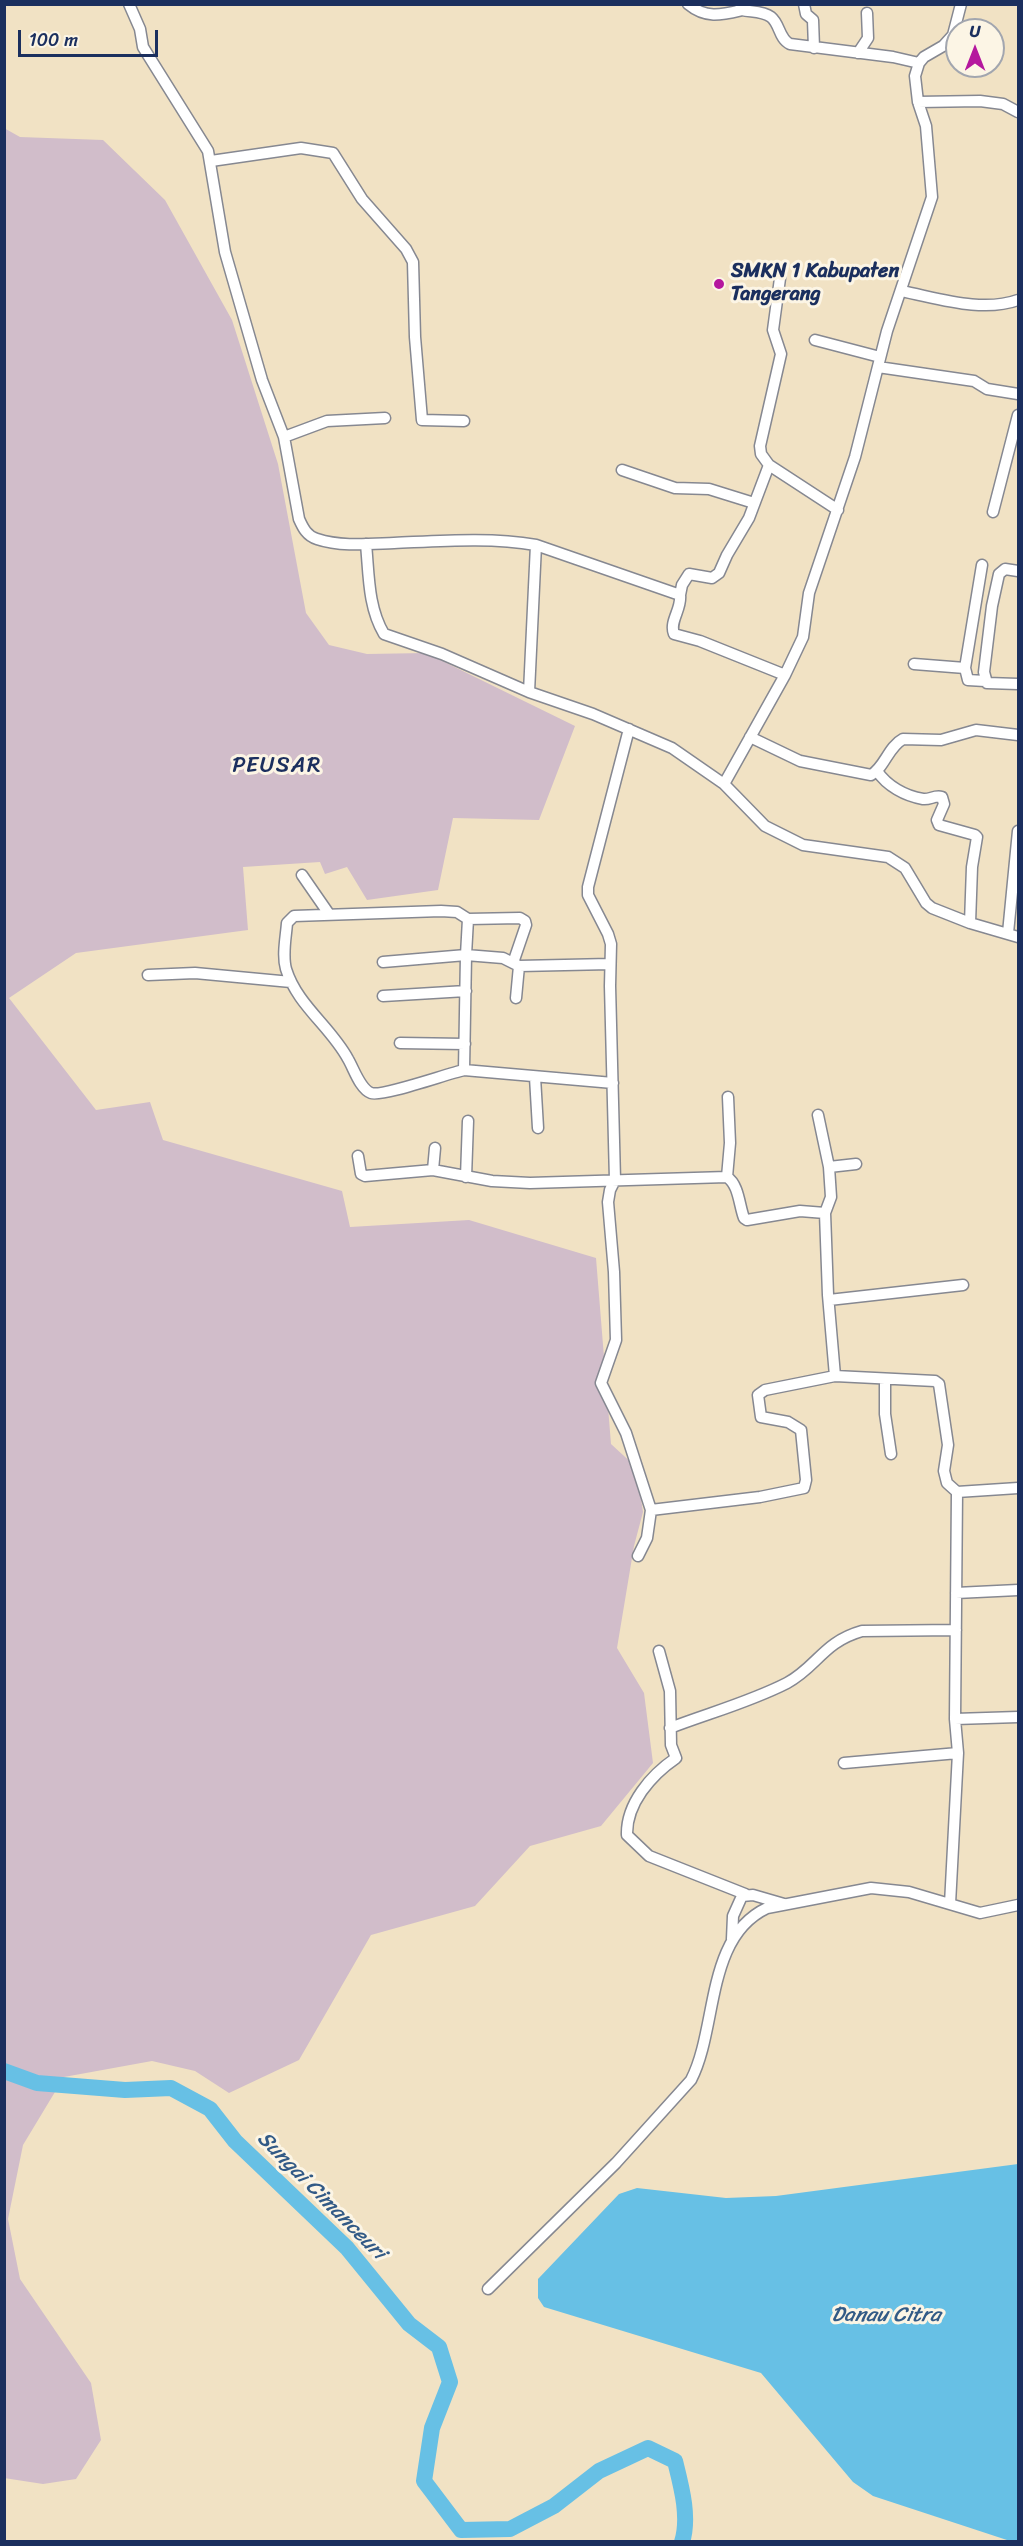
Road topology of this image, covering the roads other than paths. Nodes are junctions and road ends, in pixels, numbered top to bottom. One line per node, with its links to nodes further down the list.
1 (129, 4): 12 (street)
2 (688, 4): 5 (street)
3 (804, 4): 7 (street)
4 (962, 4): 9 (street)
5 (741, 7): 7 (street)
6 (867, 13): 8 (street)
7 (814, 48): 8 (street)
8 (858, 53): 9 (street)
9 (919, 63): 10 (street)
10 (918, 102): 11 (street); 14 (street)
11 (1018, 112)
12 (211, 160): 21 (street); 22 (street)
13 (781, 271): 23 (street)
14 (901, 291): 15 (street); 17 (street)
15 (1018, 300)
16 (815, 340): 17 (street)
17 (879, 362): 18 (street); 26 (street)
18 (1018, 394)
19 (1018, 415): 27 (street)
20 (385, 418): 22 (street)
21 (464, 421)
22 (284, 437): 28 (street)
23 (769, 465): 25 (street); 26 (street)
24 (622, 470): 25 (street)
25 (754, 503): 32 (street)
26 (838, 510): 35 (street)
27 (993, 512)
28 (366, 544): 29 (street); 38 (street)
29 (536, 545): 32 (street); 38 (street)
30 (982, 565): 34 (street)
31 (1018, 571): 36 (street)
32 (680, 595): 35 (street)
33 (914, 664): 34 (street)
34 (965, 668): 36 (street)
35 (785, 675): 41 (street)
36 (985, 681): 37 (street)
37 (1018, 684)
38 (529, 692): 39 (street)
39 (629, 729): 43 (street); 53 (street)
40 (1018, 735): 42 (street)
41 (750, 737): 42 (street); 43 (street)
42 (877, 771): 49 (street)
43 (724, 784): 49 (street)
44 (1018, 832): 46 (street)
45 (302, 875): 47 (street)
46 (1016, 881): 50 (street)
47 (329, 914): 48 (street); 56 (street)
48 (468, 919): 51 (street); 54 (street)
49 (970, 923): 50 (street)
50 (1013, 935)
51 (466, 955): 52 (street); 54 (street); 57 (street)
52 (383, 962)
53 (610, 964): 54 (street); 64 (street)
54 (516, 965): 59 (street)
55 (148, 975): 56 (street)
56 (291, 982): 62 (street)
57 (466, 991): 58 (street); 61 (street)
58 (383, 996)
59 (516, 998)
60 (400, 1043): 61 (street)
61 (465, 1044): 62 (street)
62 (464, 1070): 63 (street)
63 (535, 1077): 64 (street); 68 (street)
64 (613, 1083): 76 (street)
65 (728, 1096): 74 (street)
66 (818, 1115): 72 (street)
67 (468, 1121): 75 (street)
68 (538, 1128)
69 (435, 1148): 73 (street)
70 (358, 1156): 73 (street)
71 (856, 1164): 72 (street)
72 (829, 1167): 77 (street)
73 (433, 1170): 75 (street)
74 (727, 1177): 76 (street); 77 (street)
75 (466, 1178): 76 (street)
76 (615, 1180): 85 (street)
77 (825, 1213): 79 (street)
78 (963, 1285): 79 (street)
79 (829, 1300): 80 (street)
80 (836, 1376): 81 (street); 85 (street)
81 (885, 1380): 82 (street); 84 (street)
82 (891, 1454)
83 (1018, 1488): 84 (street)
84 (957, 1492): 88 (street)
85 (651, 1510): 86 (street)
86 (638, 1556)
87 (1018, 1590): 88 (street)
88 (956, 1593): 89 (street)
89 (956, 1630): 92 (street); 93 (street)
90 (659, 1651): 93 (street)
91 (1018, 1718): 92 (street)
92 (955, 1719): 94 (street)
93 (670, 1728): 96 (street)
94 (958, 1753): 95 (street); 97 (street)
95 (844, 1763)
96 (744, 1894): 98 (street); 100 (street)
97 (950, 1904): 98 (street); 99 (street)
98 (786, 1905): 100 (street)
99 (1018, 1905)
100 (732, 1939): 101 (street)
101 (488, 2289)

